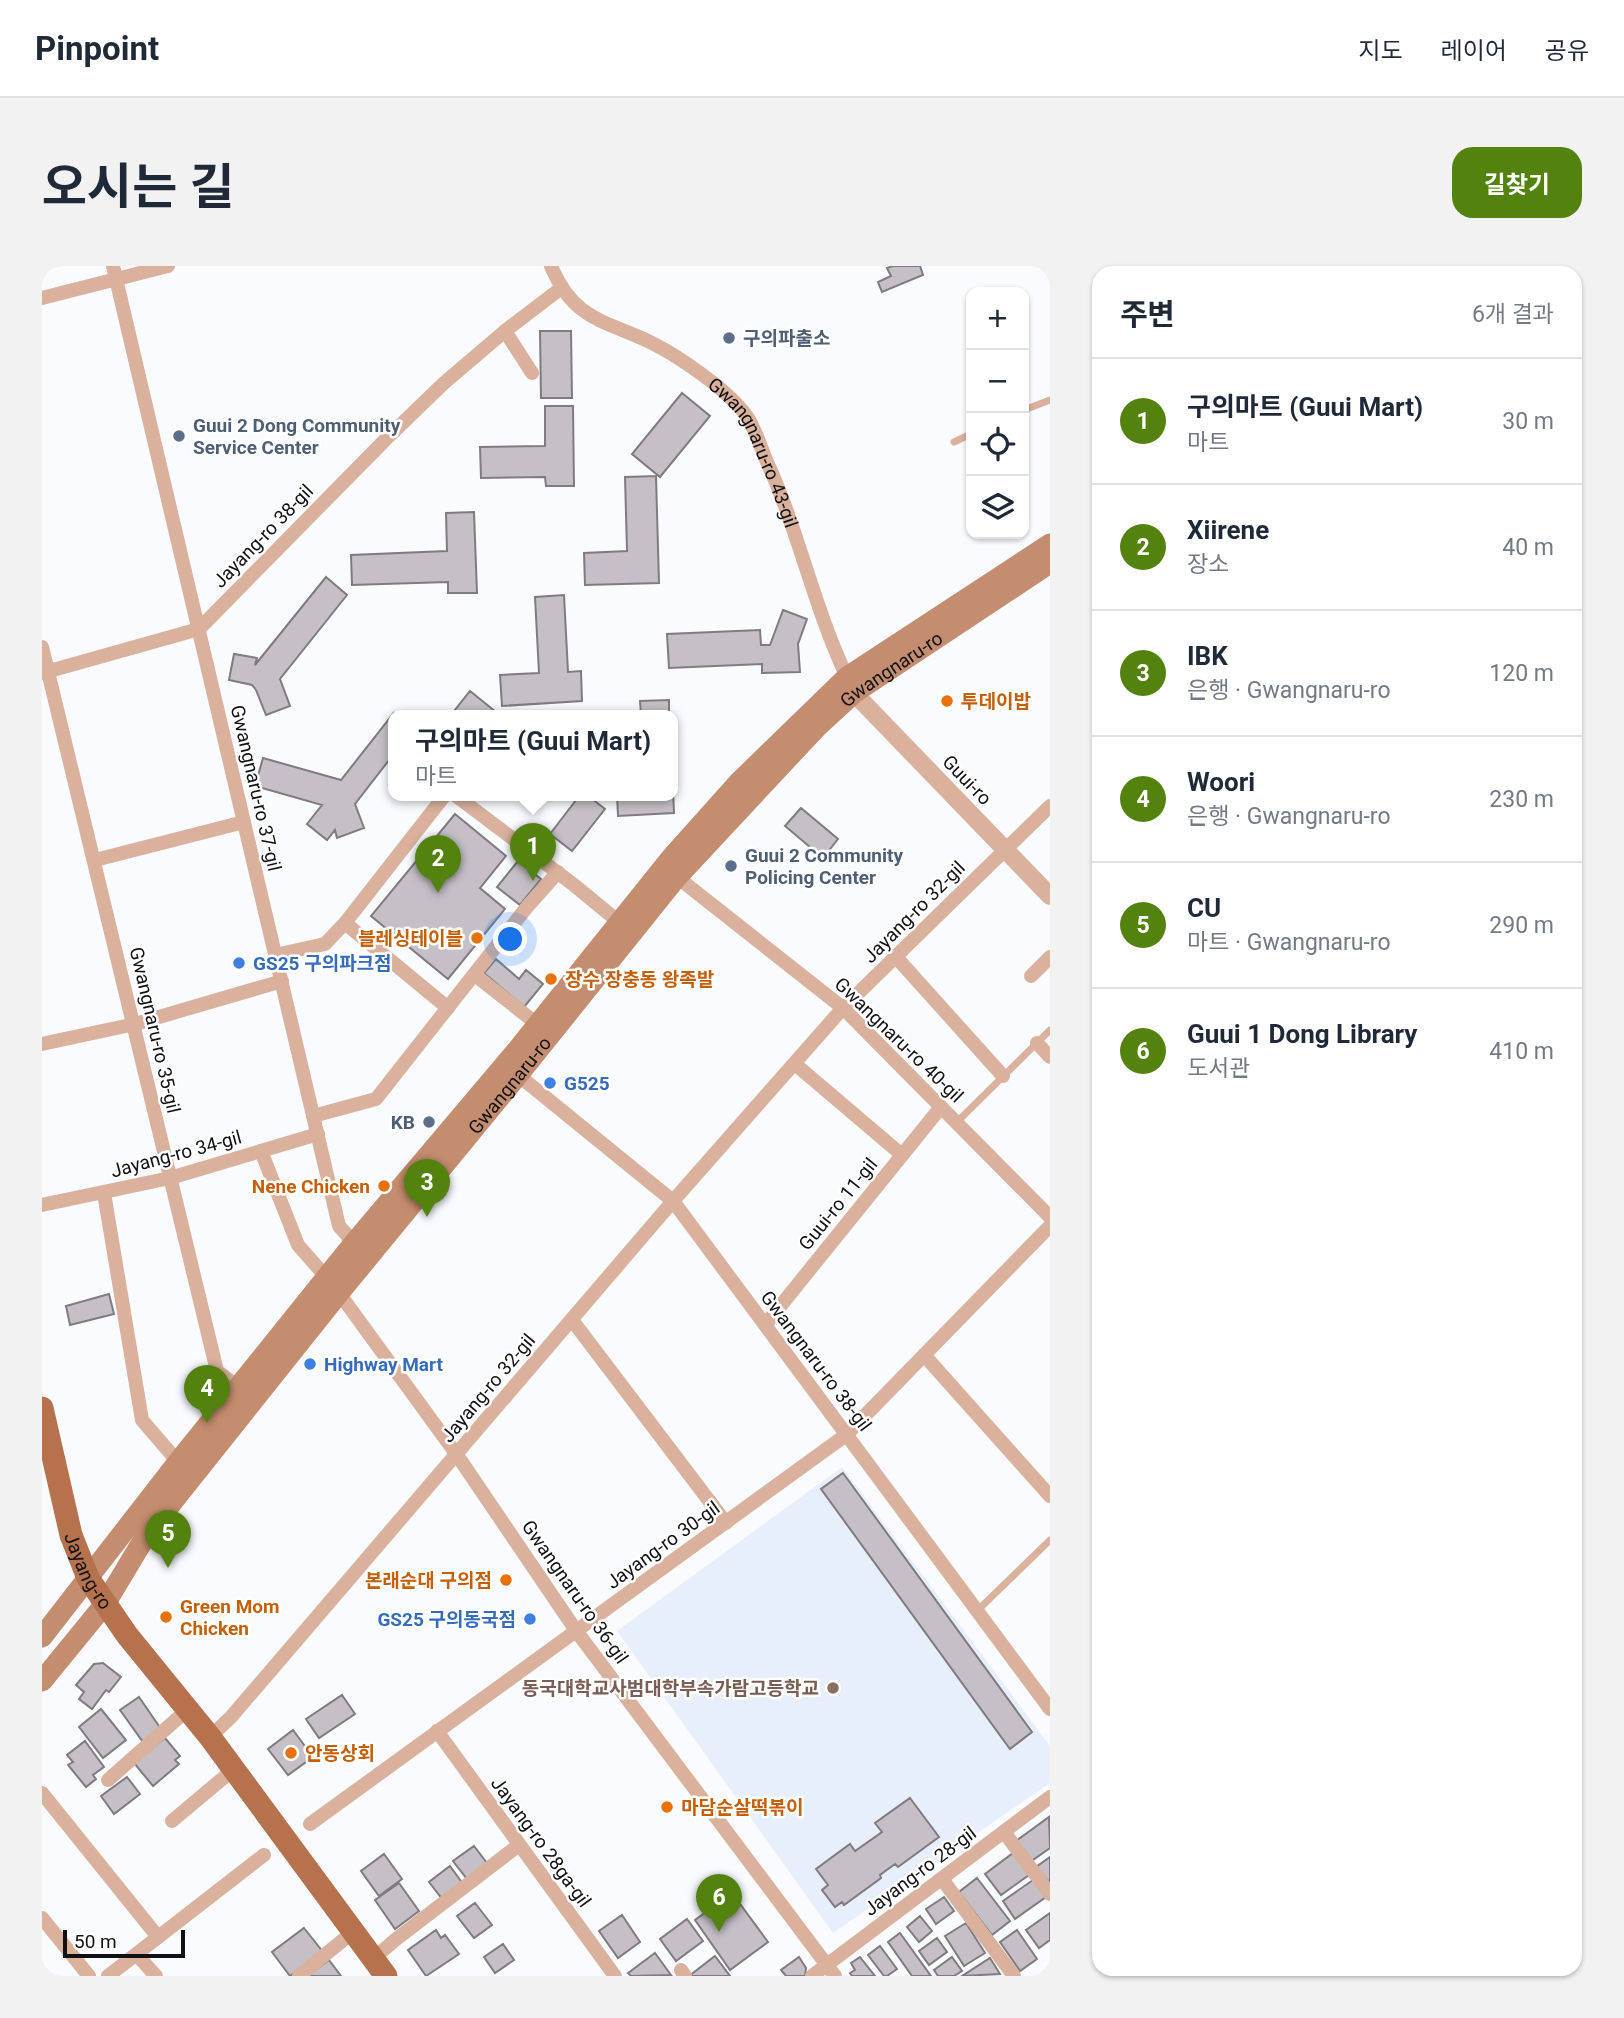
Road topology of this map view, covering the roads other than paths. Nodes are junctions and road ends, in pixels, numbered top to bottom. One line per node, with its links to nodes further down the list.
1 (168, 266): 3 (street)
2 (551, 266): 4 (street)
3 (115, 272): 5 (street); 13 (street, Gwangnaru-ro 37-gil)
4 (560, 289): 6 (street, Jayang-ro 38-gil); 16 (street, Gwangnaru-ro 43-gil)
5 (42, 298)
6 (505, 331): 7 (street); 13 (street, Jayang-ro 38-gil)
7 (532, 373)
8 (1050, 400): 9 (lane)
9 (1029, 408)
10 (966, 437): 11 (lane)
11 (954, 442)
12 (1050, 559): 16 (main road, Gwangnaru-ro)
13 (199, 629): 15 (street, Jayang-ro 38-gil); 20 (street, Gwangnaru-ro 37-gil)
14 (42, 647): 15 (street, Gwangnaru-ro 35-gil)
15 (45, 672): 22 (street, Gwangnaru-ro 35-gil)
16 (850, 685): 21 (street, Guui-ro); 24 (main road, Gwangnaru-ro); 26 (main road, Gwangnaru-ro)
17 (441, 801): 27 (street)
18 (462, 801): 23 (street)
19 (1050, 806): 21 (street, Jayang-ro 32-gil)
20 (244, 821): 22 (street); 28 (street, Gwangnaru-ro 37-gil)
21 (1004, 849): 25 (street, Guui-ro); 29 (street, Jayang-ro 32-gil)
22 (94, 860): 36 (street, Gwangnaru-ro 35-gil)
23 (558, 872): 26 (street); 31 (street)
24 (677, 877): 35 (street, Gwangnaru-ro 40-gil); 43 (main road, Gwangnaru-ro)
25 (1048, 889)
26 (619, 922): 37 (main road, Gwangnaru-ro)
27 (345, 923): 28 (street); 34 (street)
28 (275, 955): 33 (street, Gwangnaru-ro 37-gil)
29 (896, 957): 35 (street, Jayang-ro 32-gil); 44 (street)
30 (1050, 957): 32 (street)
31 (475, 975): 34 (street); 37 (street, Gwangnaru-ro)
32 (1031, 976)
33 (282, 981): 36 (street); 46 (street, Gwangnaru-ro 37-gil)
34 (449, 1008): 46 (street)
35 (843, 1008): 42 (street, Jayang-ro 32-gil); 45 (street, Gwangnaru-ro 40-gil)
36 (135, 1024): 40 (street); 51 (street, Gwangnaru-ro 35-gil)
37 (537, 1024): 57 (main road, Gwangnaru-ro)
38 (1050, 1030): 39 (lane)
39 (1037, 1043): 41 (street); 44 (lane)
40 (42, 1044)
41 (1050, 1057)
42 (795, 1063): 50 (street); 53 (street, Jayang-ro 32-gil)
43 (518, 1075): 53 (street, Gwangnaru-ro 38-gil); 58 (main road, Gwangnaru-ro)
44 (1003, 1076): 47 (lane)
45 (942, 1107): 47 (street, Gwangnaru-ro 40-gil); 50 (street, Guui-ro 11-gil)
46 (313, 1115): 48 (street, Gwangnaru-ro 37-gil)
47 (957, 1122): 55 (street, Gwangnaru-ro 40-gil)
48 (318, 1134): 49 (street, Jayang-ro 34-gil); 57 (street, Gwangnaru-ro 37-gil)
49 (261, 1151): 51 (street, Jayang-ro 34-gil); 58 (street)
50 (902, 1155): 60 (street, Guui-ro 11-gil)
51 (170, 1178): 52 (street, Jayang-ro 34-gil); 62 (street, Gwangnaru-ro 35-gil)
52 (104, 1193): 54 (street, Jayang-ro 34-gil); 66 (street)
53 (673, 1201): 59 (street, Jayang-ro 32-gil); 60 (street, Gwangnaru-ro 38-gil)
54 (42, 1205)
55 (1050, 1217)
56 (1050, 1226): 61 (street, Jayang-ro 30-gil)
57 (354, 1243): 58 (main road, Gwangnaru-ro)
58 (333, 1285): 62 (main road, Gwangnaru-ro); 65 (street, Gwangnaru-ro 36-gil); 71 (main road, Gwangnaru-ro)
59 (572, 1320): 65 (street, Jayang-ro 32-gil); 68 (street)
60 (765, 1325): 64 (street, Gwangnaru-ro 38-gil)
61 (924, 1355): 64 (street, Jayang-ro 30-gil); 67 (street)
62 (238, 1387): 66 (main road, Gwangnaru-ro)
63 (42, 1408): 70 (main road, Jayang-ro)
64 (846, 1436): 68 (street, Jayang-ro 30-gil); 72 (street, Gwangnaru-ro 38-gil)
65 (457, 1455): 73 (street, Gwangnaru-ro 36-gil); 79 (street, Jayang-ro 32-gil)
66 (178, 1462): 70 (main road, Gwangnaru-ro)
67 (1050, 1496)
68 (726, 1523): 73 (street, Jayang-ro 30-gil)
69 (1050, 1540): 72 (lane)
70 (88, 1578): 71 (main road, Jayang-ro); 74 (main road, Gwangnaru-ro)
71 (105, 1604): 75 (main road, Gwangnaru-ro); 77 (main road, Jayang-ro)
72 (976, 1612): 76 (street, Gwangnaru-ro 38-gil)
73 (577, 1632): 78 (street, Jayang-ro 30-gil); 96 (street, Gwangnaru-ro 36-gil)
74 (42, 1637)
75 (42, 1681)
76 (1049, 1705)
77 (187, 1710): 79 (main road, Jayang-ro); 81 (street)
78 (437, 1731): 85 (street, Jayang-ro 30-gil); 87 (street, Jayang-ro 28ga-gil)
79 (210, 1737): 80 (main road, Jayang-ro)
80 (234, 1769): 84 (street); 92 (main road, Jayang-ro)
81 (108, 1780)
82 (42, 1793): 93 (street)
83 (1050, 1797): 86 (street, Jayang-ro 28-gil)
84 (172, 1821)
85 (310, 1824)
86 (1004, 1832): 89 (street, Jayang-ro 28-gil); 90 (street)
87 (519, 1845): 95 (street, Jayang-ro); 101 (street, Jayang-ro 28ga-gil)
88 (264, 1855): 93 (street)
89 (942, 1879): 96 (street, Jayang-ro 28-gil); 103 (street)
90 (1050, 1894)
91 (42, 1918): 97 (street)
92 (353, 1932): 95 (main road, Jayang-ro); 100 (street)
93 (158, 1937): 94 (street)
94 (137, 1955): 98 (street); 99 (street)
95 (379, 1968)
96 (831, 1970): 102 (street, Jayang-ro 28-gil)
97 (89, 1976)
98 (108, 1976)
99 (156, 1976)
100 (299, 1976)
101 (615, 1976)
102 (812, 1976)
103 (1014, 1976)

